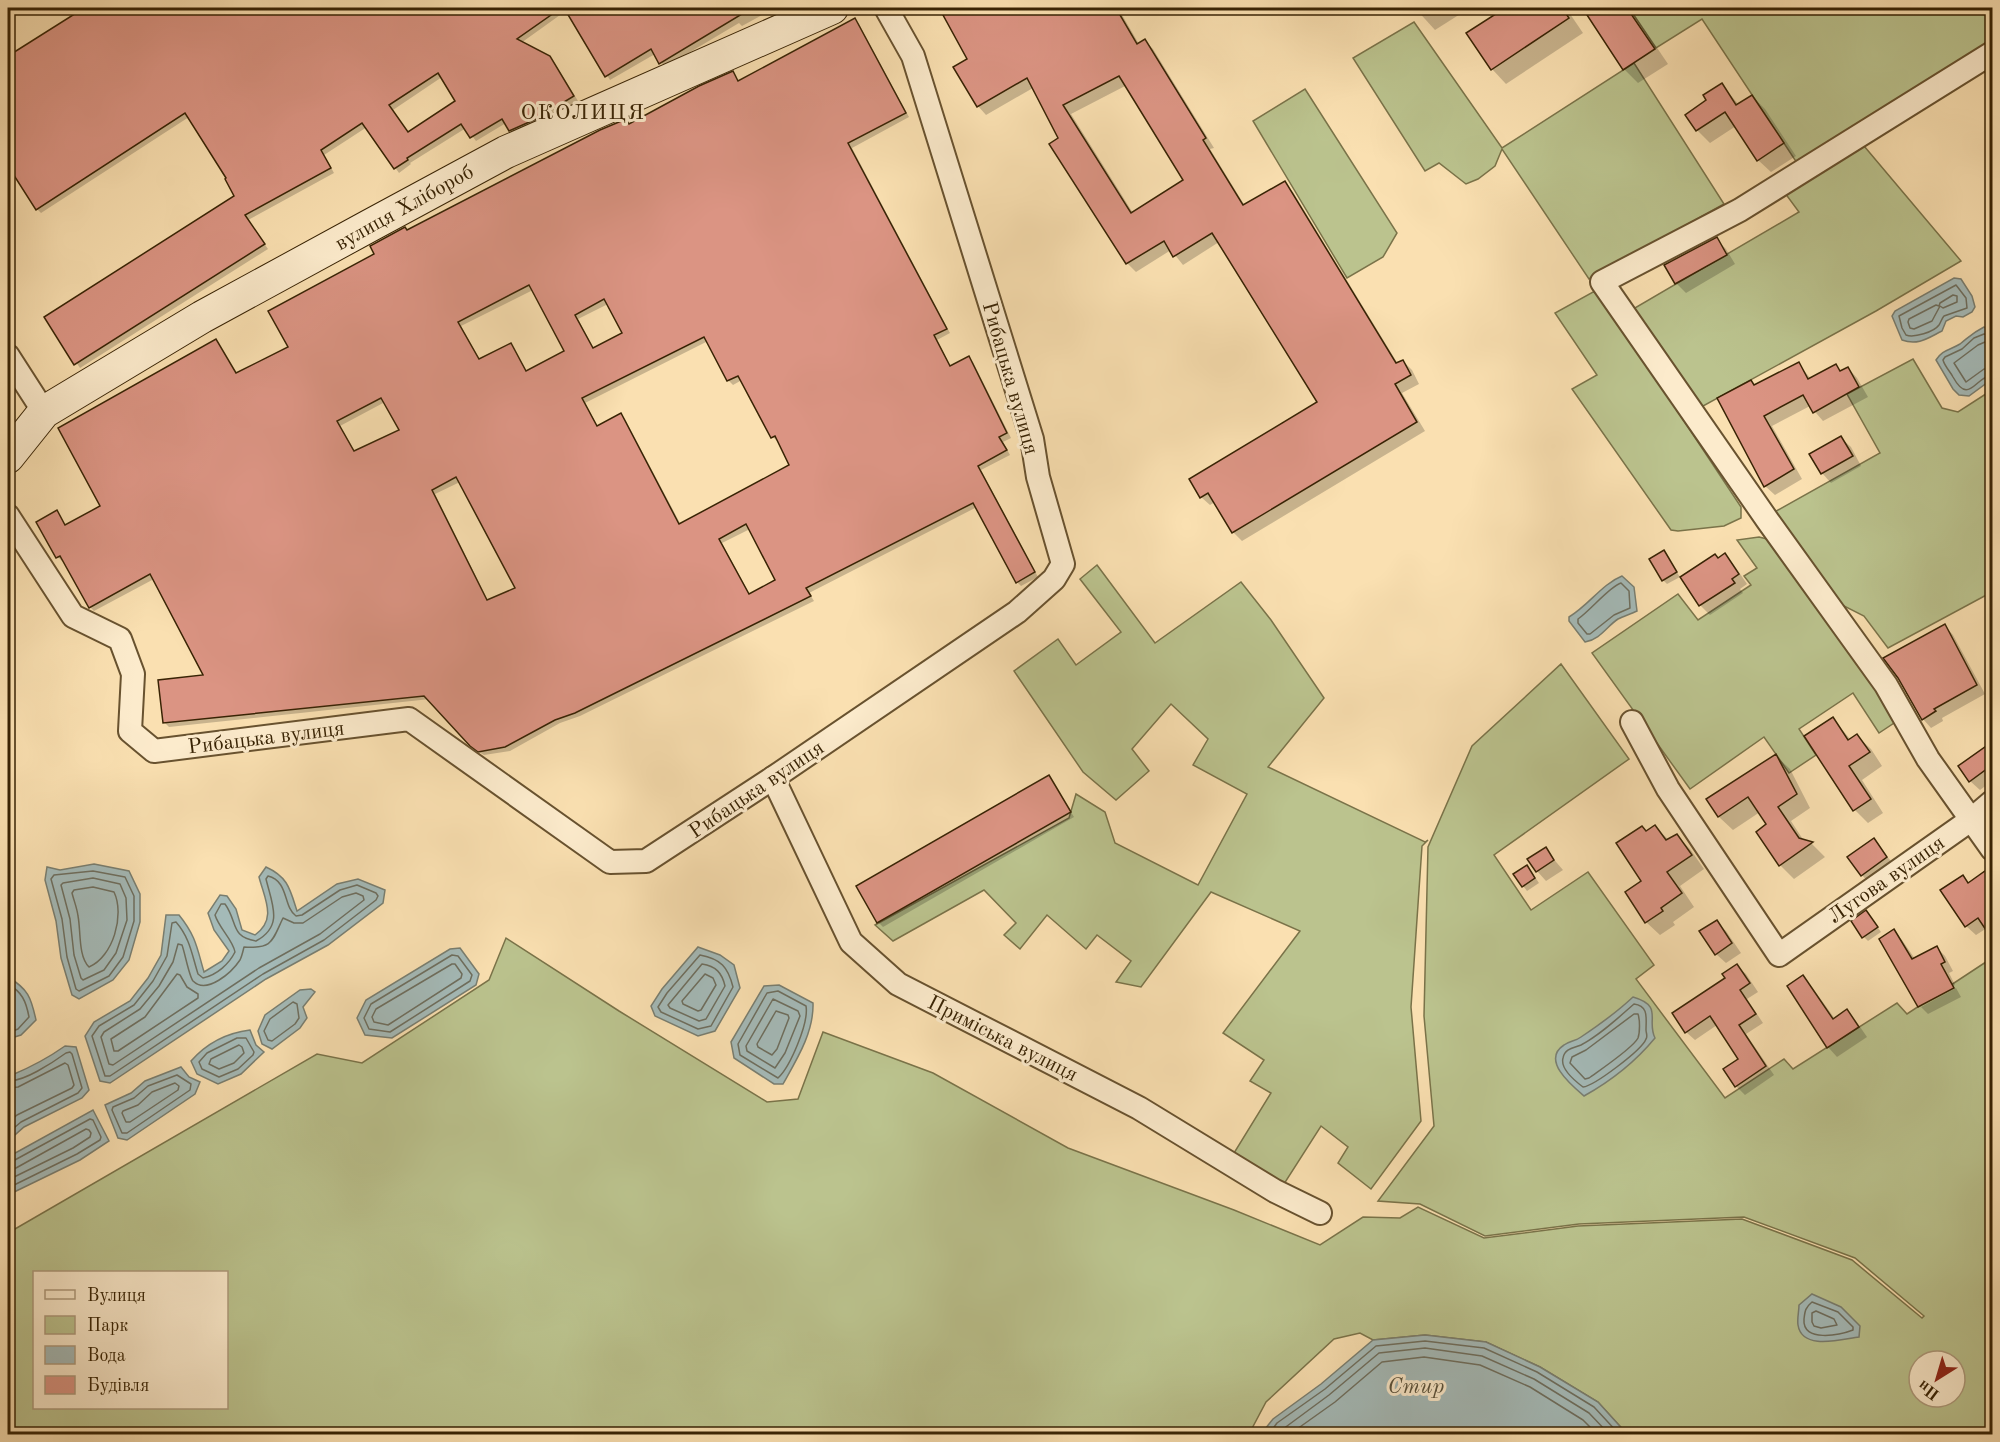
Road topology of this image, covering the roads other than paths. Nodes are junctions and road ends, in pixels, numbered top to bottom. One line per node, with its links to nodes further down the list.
1 (832, 8): 5 (street, вулиця Хлібороб)
2 (886, 8): 9 (street, Рибацька вулиця)
3 (1992, 53): 11 (street)
4 (8, 356): 5 (street)
5 (44, 412): 6 (street, вулиця Хлібороб)
6 (8, 457)
7 (8, 516): 9 (street, Рибацька вулиця)
8 (1632, 722): 11 (street, Лугова вулиця)
9 (773, 778): 13 (street, Приміська вулиця)
10 (1992, 802): 11 (street, Лугова вулиця)
11 (1972, 819): 12 (street)
12 (1992, 849)
13 (1320, 1213)

